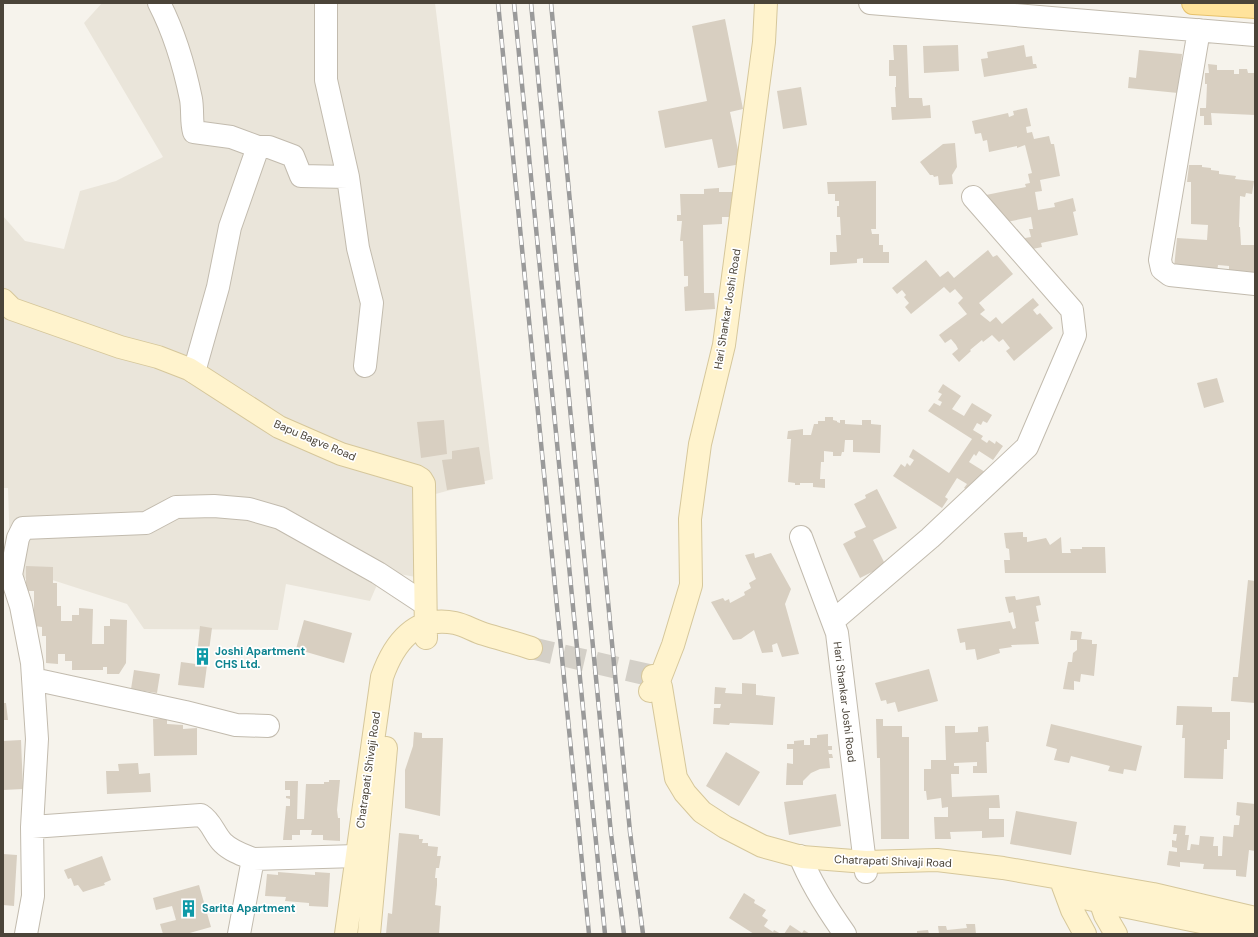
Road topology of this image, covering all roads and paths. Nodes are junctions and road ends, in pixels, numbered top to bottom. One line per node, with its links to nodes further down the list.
1 (159, 3): 9 (street)
2 (326, 3): 10 (street)
3 (766, 3): 26 (main road, Hari Shankar Joshi Road)
4 (870, 3): 7 (street)
5 (1193, 3): 6 (main road)
6 (1255, 7)
7 (1199, 30): 8 (street); 12 (street)
8 (1255, 35)
9 (258, 147): 10 (street); 15 (street)
10 (348, 177): 14 (street)
11 (973, 197): 18 (street)
12 (1255, 284)
13 (3, 300): 15 (main road, Bapu Bagve Road)
14 (365, 366)
15 (194, 372): 19 (main road, Bapu Bagve Road)
16 (801, 538): 18 (street, Hari Shankar Joshi Road)
17 (7, 574): 19 (street); 21 (street)
18 (833, 621): 27 (street, Hari Shankar Joshi Road)
19 (425, 622): 20 (main road); 24 (main road, Chatrapati Shivaji Road); 35 (main road, Chatrapati Shivaji Road)
20 (530, 654)
21 (33, 679): 22 (street); 23 (street)
22 (268, 726)
23 (32, 827): 25 (street); 32 (street)
24 (356, 856): 25 (street); 34 (main road, Chatrapati Shivaji Road)
25 (254, 859): 33 (street)
26 (802, 863): 27 (main road); 36 (street)
27 (866, 867): 28 (main road)
28 (1063, 886): 29 (main road); 37 (main road)
29 (1097, 892): 30 (main road); 31 (main road); 38 (main road)
30 (1255, 918)
31 (1255, 933)
32 (26, 934)
33 (239, 934)
34 (346, 934)
35 (369, 934)
36 (845, 934)
37 (1085, 934)
38 (1116, 934)

